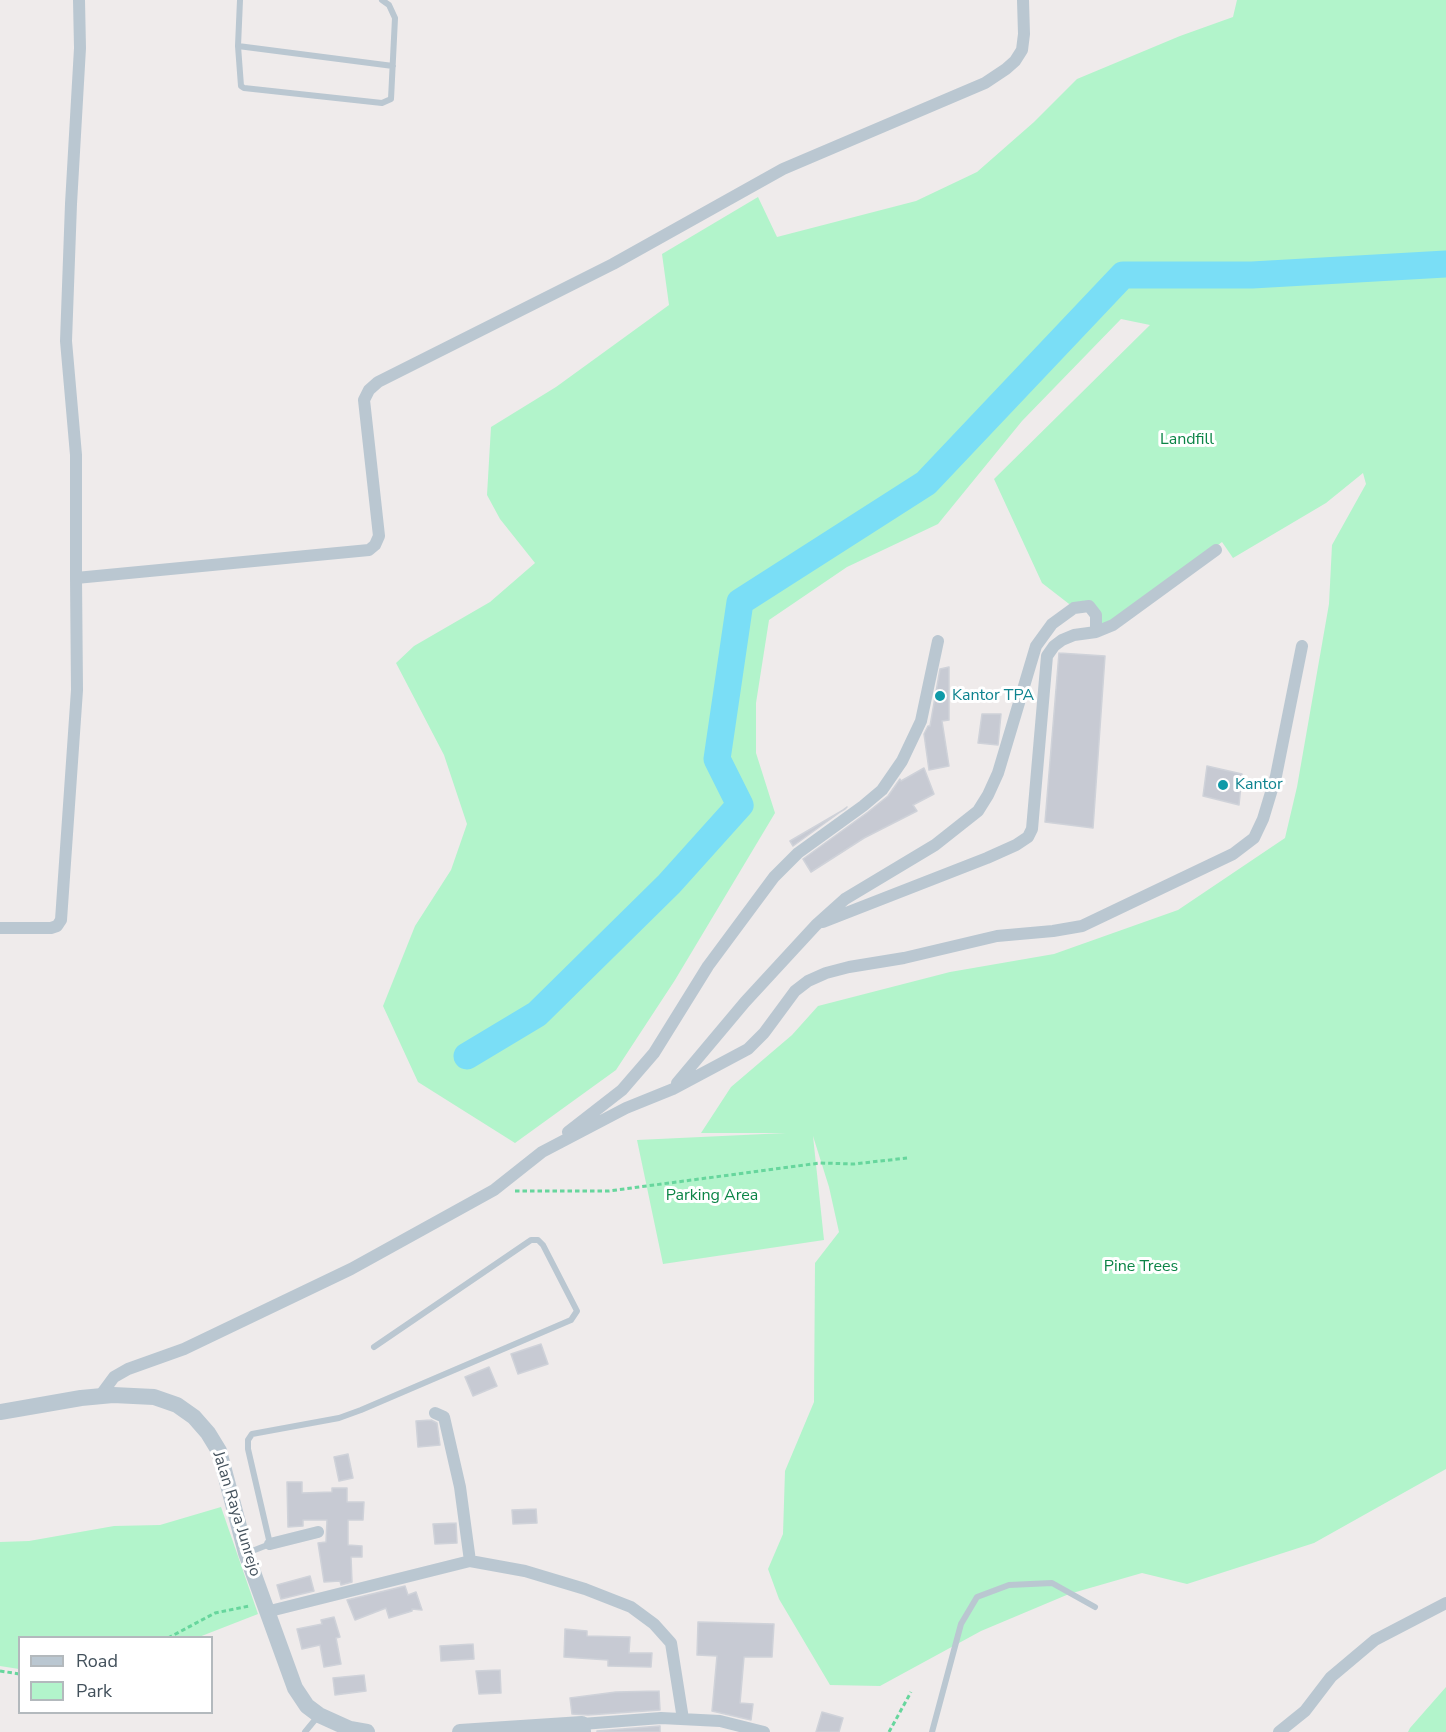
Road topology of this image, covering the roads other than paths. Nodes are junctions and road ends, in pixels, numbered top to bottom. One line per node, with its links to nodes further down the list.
1 (79, 0): 8 (street)
2 (240, 0): 5 (lane)
3 (382, 0): 6 (lane)
4 (1023, 0): 8 (street)
5 (238, 46): 6 (lane); 6 (lane)
6 (393, 66)
7 (1216, 550): 9 (street)
8 (76, 578): 13 (street)
9 (1096, 632): 12 (street); 12 (street)
10 (938, 641): 15 (street)
11 (1302, 646): 14 (street)
12 (816, 925): 14 (street)
13 (0, 928)
14 (672, 1089): 15 (street)
15 (542, 1152): 17 (street)
16 (374, 1347): 21 (lane)
17 (100, 1396): 18 (street, Jalan Raya Junrejo); 22 (street, Jalan Raya Junrejo)
18 (0, 1412)
19 (435, 1413): 23 (street)
20 (318, 1532): 21 (street)
21 (270, 1544): 22 (lane)
22 (246, 1553): 25 (street, Jalan Raya Junrejo)
23 (470, 1561): 25 (street); 28 (street)
24 (1446, 1603): 35 (street)
25 (264, 1607): 27 (street, Jalan Raya Junrejo)
26 (1095, 1607): 34 (lane)
27 (319, 1715): 30 (lane); 31 (street, Jalan Raya Junrejo)
28 (683, 1719): 29 (street); 33 (street)
29 (582, 1728): 32 (street)
30 (305, 1732)
31 (368, 1732)
32 (460, 1732)
33 (764, 1732)
34 (932, 1732)
35 (1279, 1732)

